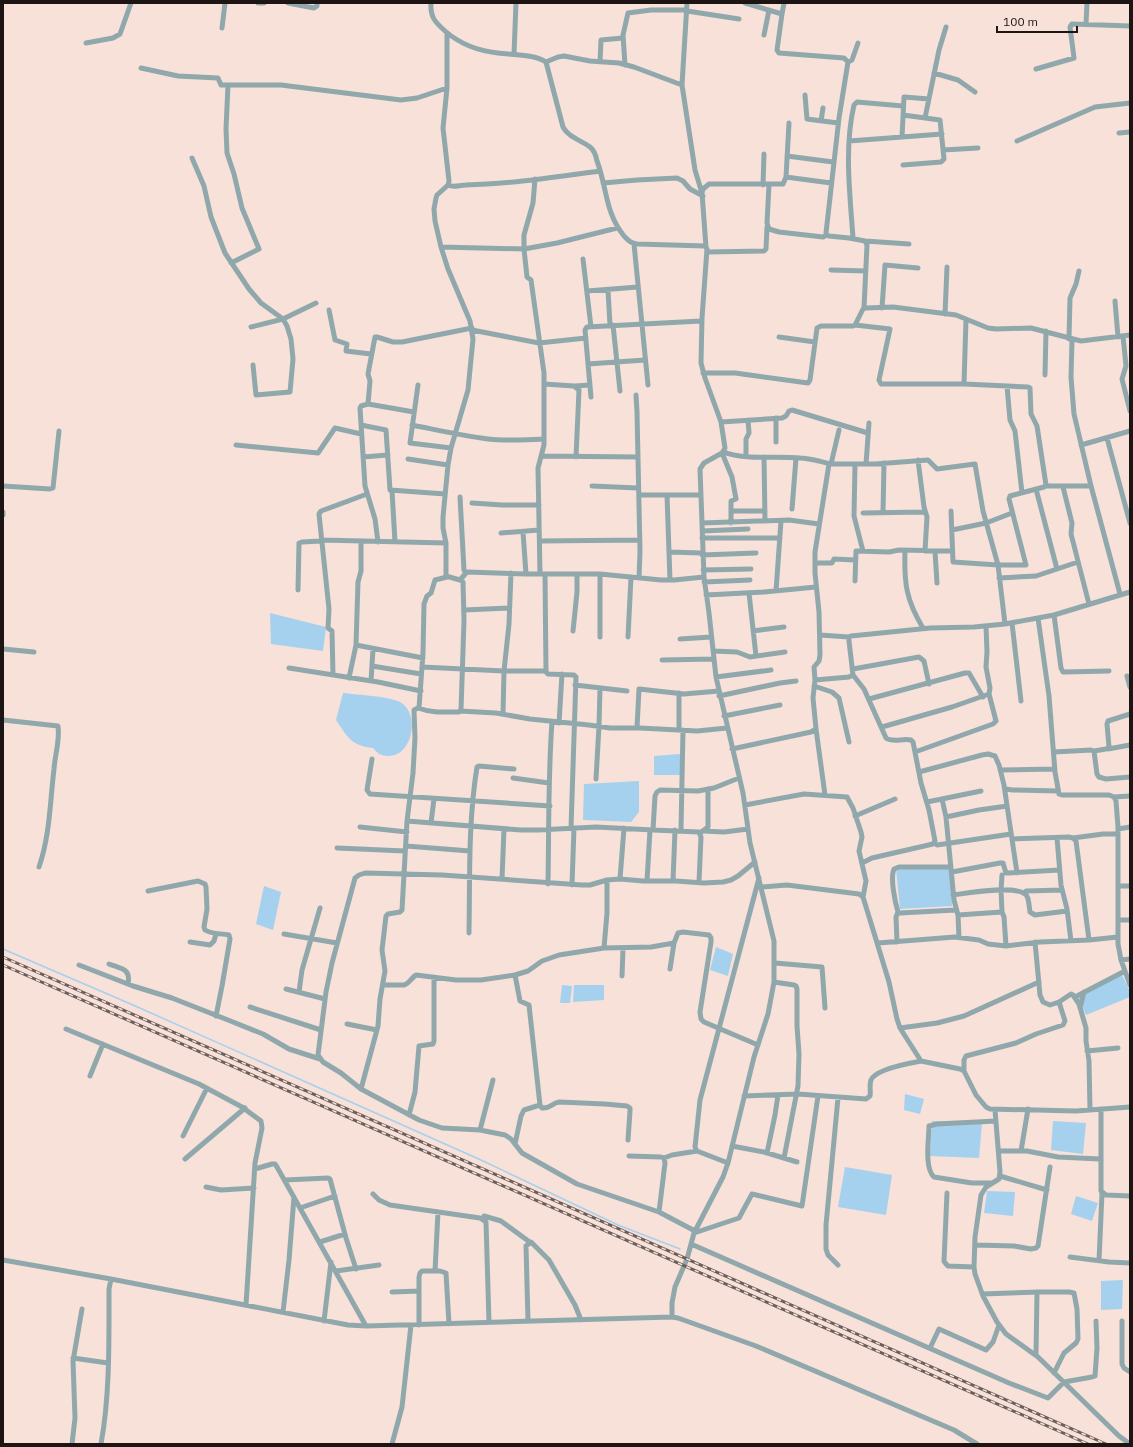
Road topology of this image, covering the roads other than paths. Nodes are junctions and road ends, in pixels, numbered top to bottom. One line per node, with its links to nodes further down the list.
1 (131, 3): 24 (street)
2 (225, 3): 20 (street)
3 (258, 3): 4 (street)
4 (264, 3)
5 (288, 3): 6 (street)
6 (317, 3)
7 (431, 3): 21 (street)
8 (516, 3): 26 (street)
9 (687, 3): 13 (street)
10 (745, 3): 14 (street)
11 (784, 3): 15 (street)
12 (1087, 3): 17 (street)
13 (687, 10): 16 (street); 23 (street); 35 (street)
14 (769, 10): 15 (street); 22 (street)
15 (782, 14): 29 (street)
16 (739, 19)
17 (1086, 24): 18 (street); 32 (street)
18 (1130, 26)
19 (946, 27): 33 (street)
20 (222, 28)
21 (448, 33): 26 (street); 36 (street)
22 (764, 35)
23 (623, 38): 28 (street); 30 (street)
24 (86, 43)
25 (858, 43): 29 (street)
26 (514, 54): 27 (street)
27 (546, 62): 28 (street); 61 (street)
28 (600, 62): 30 (street)
29 (848, 62): 47 (street)
30 (625, 65): 35 (street)
31 (140, 68): 34 (street)
32 (1036, 69)
33 (934, 73): 37 (street); 39 (street)
34 (228, 85): 36 (street); 80 (street)
35 (682, 85): 68 (street)
36 (447, 88): 66 (street)
37 (975, 92)
38 (805, 95): 45 (street)
39 (929, 99): 41 (street); 44 (street)
40 (1130, 103): 52 (street)
41 (903, 106): 43 (street); 53 (street)
42 (823, 108): 45 (street)
43 (903, 115): 44 (street); 51 (street)
44 (925, 118): 50 (street)
45 (821, 121): 47 (street)
46 (789, 123): 57 (street)
47 (838, 123): 59 (street)
48 (1119, 132): 49 (street)
49 (1130, 132)
50 (942, 134): 51 (street); 55 (street)
51 (902, 136): 53 (street)
52 (1016, 140)
53 (849, 141): 72 (street)
54 (978, 148): 55 (street)
55 (943, 150): 60 (street)
56 (764, 154): 67 (street)
57 (787, 156): 59 (street); 62 (street)
58 (192, 158): 80 (street)
59 (833, 162): 65 (street)
60 (903, 165)
61 (600, 171): 63 (street); 64 (street)
62 (786, 177): 65 (street); 67 (street)
63 (535, 179): 66 (street); 77 (street)
64 (603, 183): 68 (street); 70 (street)
65 (831, 183): 71 (street)
66 (448, 185): 76 (street)
67 (766, 185): 68 (street); 69 (street)
68 (702, 194): 78 (street)
69 (767, 226): 71 (street); 78 (street)
70 (617, 228): 74 (street); 77 (street)
71 (826, 235): 72 (street)
72 (853, 238): 73 (street)
73 (865, 241): 75 (street); 84 (street)
74 (634, 244): 78 (street); 86 (street)
75 (909, 244)
76 (441, 248): 77 (street); 103 (street)
77 (524, 249): 111 (street)
78 (707, 250): 97 (street)
79 (583, 258): 88 (street)
80 (231, 263): 95 (street)
81 (947, 267): 94 (street)
82 (918, 268): 92 (street)
83 (831, 270): 84 (street)
84 (865, 271): 91 (street)
85 (1079, 271): 109 (street)
86 (638, 287): 87 (street); 98 (street)
87 (608, 290): 88 (street); 99 (street)
88 (587, 291): 102 (street)
89 (1115, 301): 106 (street)
90 (316, 303): 95 (street)
91 (864, 308): 92 (street); 100 (street)
92 (882, 308): 94 (street)
93 (330, 310): 112 (street)
94 (945, 314): 96 (street)
95 (283, 319): 101 (street); 116 (street)
96 (966, 319): 104 (street); 121 (street)
97 (701, 321): 98 (street); 117 (street)
98 (642, 323): 99 (street); 113 (street)
99 (612, 325): 102 (street); 114 (street)
100 (855, 325): 110 (street); 121 (street)
101 (251, 327)
102 (591, 327): 108 (street)
103 (472, 329): 111 (street); 112 (street); 143 (street)
104 (1046, 331): 109 (street); 118 (street)
105 (1130, 335): 106 (street)
106 (1120, 336): 109 (street); 130 (street)
107 (780, 337): 110 (street)
108 (586, 338): 111 (street); 115 (street)
109 (1071, 339): 148 (street)
110 (815, 342): 117 (street)
111 (540, 343): 119 (street)
112 (371, 354): 129 (street)
113 (645, 360): 114 (street); 120 (street)
114 (617, 362): 115 (street); 126 (street)
115 (588, 364): 123 (street)
116 (253, 366)
117 (703, 373): 134 (street)
118 (1045, 375)
119 (544, 384): 124 (street); 145 (street)
120 (648, 384)
121 (964, 384): 125 (street)
122 (418, 385): 131 (street)
123 (590, 385): 124 (street); 128 (street)
124 (574, 386): 155 (street)
125 (1007, 386): 168 (street); 174 (street)
126 (620, 390)
127 (636, 395): 156 (street)
128 (591, 397)
129 (368, 404): 131 (street); 136 (street)
130 (1130, 411)
131 (414, 412): 137 (street)
132 (776, 418): 133 (street); 141 (street); 146 (street)
133 (748, 420): 134 (street); 153 (street)
134 (721, 422): 150 (street)
135 (869, 423): 141 (street)
136 (360, 425): 142 (street); 151 (street)
137 (412, 425): 143 (street); 149 (street)
138 (839, 430): 162 (street)
139 (59, 431): 166 (street)
140 (1130, 431): 144 (street)
141 (868, 433): 164 (street)
142 (361, 434): 147 (street); 154 (street)
143 (455, 434): 145 (street); 149 (street)
144 (1107, 438): 148 (street); 195 (street)
145 (544, 439): 152 (street)
146 (776, 442)
147 (236, 445)
148 (1081, 446): 169 (street)
149 (451, 448): 165 (street)
150 (723, 453): 153 (street); 179 (street); 184 (street)
151 (388, 455): 154 (street); 173 (street)
152 (541, 456): 155 (street); 182 (street)
153 (746, 456): 157 (street)
154 (363, 457): 175 (street)
155 (576, 457): 156 (street)
156 (638, 457): 171 (street)
157 (764, 457): 158 (street); 185 (street)
158 (796, 458): 162 (street); 183 (street)
159 (408, 460): 165 (street)
160 (918, 460): 161 (street); 187 (street); 194 (street)
161 (884, 463): 164 (street); 189 (street)
162 (831, 464): 163 (street); 197 (street)
163 (855, 464): 164 (street); 214 (street)
164 (866, 464)
165 (448, 465): 176 (street)
166 (3, 486)
167 (592, 486): 171 (street)
168 (1046, 486): 170 (street); 172 (street)
169 (1091, 486): 170 (street); 249 (street)
170 (1063, 487): 222 (street)
171 (638, 488): 177 (street)
172 (1036, 489): 174 (street); 226 (street)
173 (392, 491): 176 (street); 211 (street)
174 (1022, 493): 190 (street)
175 (367, 494): 206 (street); 210 (street)
176 (445, 494): 212 (street)
177 (639, 495): 178 (street); 207 (street)
178 (667, 495): 179 (street); 218 (street)
179 (700, 495): 196 (street)
180 (460, 497): 228 (street)
181 (472, 503): 182 (street)
182 (538, 505): 199 (street)
183 (792, 509)
184 (731, 511): 185 (street); 193 (street)
185 (765, 511): 191 (street)
186 (951, 511): 201 (street)
187 (925, 512): 189 (street); 215 (street)
188 (863, 513): 189 (street)
189 (883, 513)
190 (1012, 513): 194 (street); 224 (street)
191 (765, 521): 192 (street); 193 (street)
192 (781, 521): 197 (street); 205 (street)
193 (731, 523): 196 (street)
194 (986, 523): 201 (street); 224 (street)
195 (1130, 523)
196 (702, 524): 200 (street)
197 (819, 524): 223 (street)
198 (748, 529): 200 (street)
199 (539, 530): 202 (street); 209 (street)
200 (702, 530): 204 (street)
201 (952, 530): 217 (street)
202 (523, 532): 203 (street); 230 (street)
203 (501, 533)
204 (702, 538): 205 (street); 220 (street)
205 (780, 538): 246 (street)
206 (321, 540): 208 (street); 245 (street); 290 (street)
207 (640, 540): 209 (street); 236 (street)
208 (362, 541): 210 (street); 269 (street)
209 (540, 541): 231 (street)
210 (378, 542): 211 (street)
211 (395, 542): 212 (street)
212 (446, 543): 234 (street)
213 (905, 550): 214 (street); 215 (street); 260 (street)
214 (862, 551): 221 (street)
215 (925, 551): 216 (street)
216 (935, 551): 217 (street); 243 (street)
217 (952, 551): 224 (street)
218 (669, 552): 220 (street); 239 (street)
219 (756, 553): 220 (street)
220 (702, 554): 227 (street)
221 (855, 560): 223 (street); 242 (street)
222 (1078, 562): 226 (street); 251 (street)
223 (815, 563): 244 (street)
224 (998, 565): 237 (street)
225 (751, 569): 227 (street)
226 (1057, 569): 237 (street)
227 (703, 570): 240 (street)
228 (466, 573): 229 (street); 238 (street)
229 (511, 574): 230 (street); 252 (street)
230 (526, 574): 231 (street)
231 (542, 574): 232 (street); 286 (street)
232 (577, 574): 233 (street); 261 (street)
233 (600, 574): 235 (street); 264 (street)
234 (447, 577): 238 (street); 276 (street)
235 (631, 577): 236 (street); 265 (street)
236 (639, 578): 239 (street)
237 (999, 578): 257 (street)
238 (460, 580): 253 (street)
239 (670, 580): 240 (street)
240 (704, 580): 241 (street); 250 (street)
241 (750, 580)
242 (856, 581)
243 (937, 583)
244 (816, 587): 246 (street); 263 (street)
245 (298, 590)
246 (776, 591): 248 (street)
247 (1130, 592): 249 (street)
248 (749, 593): 250 (street); 262 (street)
249 (1120, 594): 251 (street)
250 (706, 595): 266 (street)
251 (1089, 604): 254 (street)
252 (509, 608): 253 (street); 285 (street)
253 (464, 610): 282 (street)
254 (1054, 615): 255 (street); 287 (street)
255 (1038, 618): 256 (street); 333 (street)
256 (1012, 623): 257 (street); 310 (street)
257 (1005, 624): 258 (street)
258 (986, 626): 260 (street); 307 (street)
259 (784, 627): 262 (street)
260 (923, 628): 267 (street)
261 (573, 631)
262 (753, 631): 275 (street)
263 (820, 635): 267 (street); 295 (street)
264 (600, 637)
265 (628, 637)
266 (711, 637): 268 (street); 272 (street)
267 (849, 637): 283 (street)
268 (680, 639)
269 (356, 645): 270 (street); 294 (street)
270 (373, 648): 276 (street); 279 (street)
271 (3, 649): 273 (street)
272 (713, 651): 275 (street); 277 (street)
273 (34, 652)
274 (785, 652): 275 (street)
275 (756, 656)
276 (422, 658): 280 (street)
277 (714, 659): 278 (street); 293 (street)
278 (662, 660)
279 (372, 666): 288 (street); 296 (street)
280 (422, 667): 282 (street); 288 (street)
281 (289, 668): 290 (street)
282 (462, 669): 285 (street); 313 (street)
283 (853, 669): 291 (street); 298 (street)
284 (771, 670): 293 (street)
285 (504, 671): 286 (street); 314 (street)
286 (546, 671): 289 (street)
287 (1109, 671)
288 (422, 674): 303 (street)
289 (562, 674): 299 (street); 319 (street)
290 (333, 675): 294 (street)
291 (854, 675): 295 (street); 309 (street)
292 (1127, 676): 301 (street)
293 (716, 677): 306 (street)
294 (349, 678): 296 (street)
295 (815, 680): 300 (street)
296 (371, 681): 303 (street)
297 (796, 681): 306 (street)
298 (929, 684): 308 (street); 309 (street)
299 (575, 685): 302 (street); 320 (street)
300 (814, 686): 325 (street); 327 (street)
301 (1130, 687)
302 (600, 688): 304 (street); 321 (street)
303 (421, 691): 312 (street)
304 (627, 691)
305 (679, 693): 306 (street); 323 (street); 326 (street)
306 (719, 693): 316 (street)
307 (989, 694): 308 (street); 332 (street)
308 (983, 697): 322 (street)
309 (869, 699): 322 (street)
310 (1021, 701)
311 (780, 705): 316 (street)
312 (419, 708): 313 (street); 351 (street)
313 (460, 711): 314 (street)
314 (503, 714): 318 (street)
315 (1130, 714): 330 (street)
316 (724, 716): 324 (street)
317 (3, 720): 388 (street)
318 (552, 722): 319 (street); 343 (street)
319 (559, 723): 320 (street)
320 (573, 723): 321 (street); 367 (street)
321 (599, 726): 323 (street); 342 (street)
322 (882, 727): 332 (street)
323 (637, 728): 326 (street)
324 (727, 728): 326 (street); 329 (street)
325 (816, 729): 329 (street); 349 (street)
326 (681, 730): 348 (street)
327 (849, 742)
328 (1130, 745): 330 (street)
329 (732, 749): 340 (street)
330 (1108, 749): 331 (street)
331 (1094, 751): 333 (street); 341 (street)
332 (914, 752): 338 (street)
333 (1054, 752): 336 (street)
334 (372, 759): 351 (street)
335 (514, 769): 356 (street)
336 (1055, 769): 337 (street); 347 (street)
337 (1000, 770): 338 (street); 345 (street)
338 (919, 772): 357 (street)
339 (514, 778): 343 (street)
340 (739, 778): 344 (street); 358 (street)
341 (1130, 778)
342 (596, 779)
343 (549, 783): 359 (street)
344 (708, 789): 348 (street); 377 (street)
345 (1004, 789): 347 (street); 360 (street)
346 (981, 790): 355 (street)
347 (1058, 790): 352 (street)
348 (681, 791): 373 (street); 374 (street)
349 (825, 795): 358 (street); 361 (street)
350 (1130, 796): 352 (street)
351 (410, 797): 353 (street); 363 (street)
352 (1114, 797): 375 (street)
353 (434, 799): 356 (street); 364 (street)
354 (894, 799): 361 (street)
355 (942, 799): 357 (street); 362 (street)
356 (473, 802): 359 (street); 366 (street)
357 (927, 802): 387 (street)
358 (745, 805): 372 (street)
359 (550, 806): 371 (street)
360 (1008, 806): 362 (street); 378 (street)
361 (855, 816): 387 (street)
362 (946, 817): 381 (street)
363 (407, 821): 364 (street); 376 (street)
364 (431, 823): 366 (street)
365 (360, 827): 376 (street)
366 (471, 827): 370 (street); 385 (street)
367 (572, 828): 368 (street); 371 (street); 403 (street)
368 (624, 828): 373 (street); 397 (street)
369 (1130, 828): 375 (street)
370 (504, 829): 371 (street); 396 (street)
371 (549, 829): 402 (street)
372 (748, 829): 377 (street); 386 (street)
373 (651, 830): 374 (street); 399 (street)
374 (678, 830): 377 (street); 400 (street)
375 (1118, 831): 380 (street); 404 (street)
376 (406, 832): 384 (street)
377 (702, 832): 401 (street)
378 (1012, 837): 379 (street); 381 (street); 391 (street)
379 (1057, 838): 380 (street); 390 (street)
380 (1073, 838): 428 (street)
381 (949, 844): 382 (street); 389 (street)
382 (937, 845)
383 (337, 848): 384 (street)
384 (405, 849): 385 (street); 392 (street)
385 (470, 851): 394 (street)
386 (755, 862): 395 (street); 401 (street)
387 (862, 863): 413 (street)
388 (39, 867)
389 (951, 869): 391 (street); 411 (street); 417 (street)
390 (1059, 870): 391 (street); 408 (street)
391 (1017, 873)
392 (404, 874): 394 (street); 434 (street); 452 (street)
393 (1002, 875): 407 (street)
394 (471, 877): 396 (street); 422 (street)
395 (759, 877): 406 (street); 414 (street)
396 (502, 879): 402 (street)
397 (620, 879): 398 (street); 399 (street)
398 (607, 880): 403 (street); 437 (street)
399 (646, 881): 400 (street)
400 (673, 881): 401 (street)
401 (699, 882)
402 (548, 884): 403 (street)
403 (572, 885)
404 (1118, 886): 405 (street); 420 (street)
405 (1130, 886)
406 (762, 887): 412 (street); 413 (street)
407 (1001, 890): 411 (street); 416 (street); 418 (street)
408 (1062, 890): 410 (street); 416 (street)
409 (148, 891): 423 (street)
410 (1026, 891)
411 (953, 895): 419 (street)
412 (764, 897): 414 (street); 441 (street)
413 (863, 897): 435 (street)
414 (754, 899): 467 (street)
415 (320, 908): 427 (street)
416 (1067, 910): 429 (street)
417 (898, 912): 419 (street); 431 (street)
418 (1002, 912): 419 (street); 436 (street)
419 (957, 913): 425 (street)
420 (1118, 920): 421 (street); 426 (street)
421 (1130, 920)
422 (469, 933)
423 (216, 934): 430 (street); 463 (street)
424 (284, 934): 427 (street)
425 (959, 937): 431 (street); 436 (street)
426 (1118, 937): 428 (street); 440 (street)
427 (311, 939): 434 (street); 455 (street)
428 (1090, 940): 429 (street)
429 (1071, 941): 432 (street)
430 (190, 942)
431 (896, 942): 435 (street)
432 (1036, 942): 436 (street); 450 (street)
433 (674, 943): 438 (street); 444 (street); 467 (street)
434 (337, 944): 458 (street)
435 (878, 944): 465 (street)
436 (1006, 946)
437 (604, 948): 438 (street); 446 (street)
438 (623, 949): 447 (street)
439 (1130, 959): 440 (street)
440 (1121, 960): 445 (street)
441 (775, 963): 449 (street); 461 (street)
442 (109, 964): 451 (street)
443 (79, 965): 451 (street)
444 (670, 969)
445 (1125, 971): 453 (street); 456 (street)
446 (515, 975): 448 (street); 486 (street)
447 (622, 976)
448 (434, 977): 452 (street); 493 (street)
449 (774, 982): 471 (street); 481 (street)
450 (1039, 982): 459 (street); 465 (street)
451 (128, 984): 463 (street)
452 (383, 985): 469 (street)
453 (1130, 985)
454 (286, 989): 455 (street)
455 (299, 992): 458 (street)
456 (1084, 992): 457 (street); 462 (street)
457 (1075, 997): 459 (street); 462 (street)
458 (325, 999): 468 (street)
459 (1059, 1002): 476 (street)
460 (250, 1007): 468 (street)
461 (825, 1008)
462 (1080, 1008): 473 (street)
463 (216, 1016): 474 (street)
464 (348, 1024): 469 (street)
465 (900, 1028): 475 (street)
466 (66, 1029): 470 (street)
467 (720, 1029): 471 (street); 500 (street)
468 (321, 1030): 474 (street)
469 (377, 1030): 480 (street)
470 (103, 1044): 477 (street); 479 (street)
471 (758, 1045): 483 (street)
472 (1118, 1048): 473 (street)
473 (1088, 1051): 492 (street)
474 (320, 1059): 480 (street)
475 (921, 1061): 476 (street); 485 (street)
476 (964, 1071): 491 (street)
477 (90, 1076)
478 (493, 1080): 495 (street)
479 (207, 1088): 488 (street); 496 (street)
480 (362, 1089): 493 (street)
481 (798, 1094): 482 (street); 484 (street); 507 (street)
482 (778, 1095): 483 (street); 503 (street)
483 (744, 1096): 499 (street)
484 (818, 1096): 485 (street); 529 (street)
485 (838, 1098): 540 (street)
486 (540, 1105): 497 (street); 498 (street)
487 (1130, 1107): 490 (street)
488 (245, 1108): 505 (street); 512 (street)
489 (1028, 1109): 491 (street); 492 (street); 502 (street)
490 (1101, 1109): 492 (street); 508 (street)
491 (995, 1110): 494 (street)
492 (1090, 1110)
493 (409, 1115): 495 (street)
494 (996, 1121): 501 (street); 515 (street)
495 (480, 1130): 498 (street)
496 (183, 1136)
497 (628, 1140)
498 (515, 1144): 527 (street)
499 (732, 1146): 503 (street); 510 (street)
500 (697, 1151): 506 (street); 510 (street)
501 (999, 1151): 502 (street); 513 (street)
502 (1022, 1151): 508 (street)
503 (767, 1153): 507 (street)
504 (629, 1156): 506 (street)
505 (185, 1158)
506 (664, 1158): 527 (street)
507 (784, 1158): 509 (street)
508 (1100, 1159): 520 (street)
509 (797, 1162)
510 (728, 1163): 529 (street)
511 (1050, 1167): 518 (street)
512 (255, 1170): 514 (street); 517 (street)
513 (1000, 1176): 515 (street); 518 (street)
514 (285, 1180): 522 (street); 523 (street)
515 (994, 1182): 534 (street)
516 (206, 1187): 517 (street)
517 (254, 1188): 551 (street)
518 (1047, 1190): 534 (street)
519 (947, 1193): 542 (street)
520 (1102, 1193): 524 (street); 537 (street)
521 (373, 1194): 526 (street)
522 (294, 1196): 525 (street); 553 (street)
523 (335, 1196): 525 (street); 530 (street)
524 (1130, 1196)
525 (300, 1208): 531 (street)
526 (438, 1212): 544 (street); 560 (street)
527 (659, 1212): 529 (street)
528 (484, 1216): 532 (street)
529 (695, 1232): 533 (street)
530 (345, 1234): 531 (street); 543 (street)
531 (320, 1242): 538 (street)
532 (530, 1243): 555 (street); 557 (street)
533 (691, 1244): 554 (street); 566 (street)
534 (975, 1245): 542 (street)
535 (1070, 1257): 537 (street)
536 (3, 1260): 546 (street)
537 (1099, 1261): 539 (street)
538 (331, 1262): 545 (street); 556 (street)
539 (1130, 1262)
540 (838, 1264)
541 (379, 1265): 543 (street)
542 (974, 1267): 550 (street)
543 (356, 1269): 545 (street)
544 (435, 1271): 547 (street); 561 (street)
545 (336, 1272): 565 (street)
546 (111, 1279): 551 (street); 569 (street)
547 (419, 1291): 548 (street); 563 (street)
548 (392, 1292)
549 (1037, 1292): 550 (street); 567 (street); 571 (street)
550 (982, 1294): 564 (street)
551 (246, 1305): 553 (street)
552 (82, 1309): 568 (street)
553 (283, 1312): 556 (street)
554 (672, 1317): 555 (street); 577 (street)
555 (581, 1320): 557 (street)
556 (324, 1321): 565 (street)
557 (528, 1321): 560 (street)
558 (1096, 1321): 572 (street)
559 (1122, 1321): 570 (street)
560 (490, 1322): 561 (street)
561 (449, 1324): 563 (street)
562 (411, 1325): 563 (street); 565 (street); 576 (street)
563 (418, 1325)
564 (999, 1325): 566 (street); 567 (street)
565 (366, 1326)
566 (930, 1348): 572 (street)
567 (1036, 1355): 571 (street)
568 (73, 1358): 569 (street); 574 (street)
569 (108, 1363): 575 (street)
570 (1130, 1372)
571 (1054, 1373): 572 (street)
572 (1064, 1382): 573 (street)
573 (1130, 1443)
574 (72, 1444)
575 (101, 1444)
576 (392, 1444)
577 (977, 1444)

